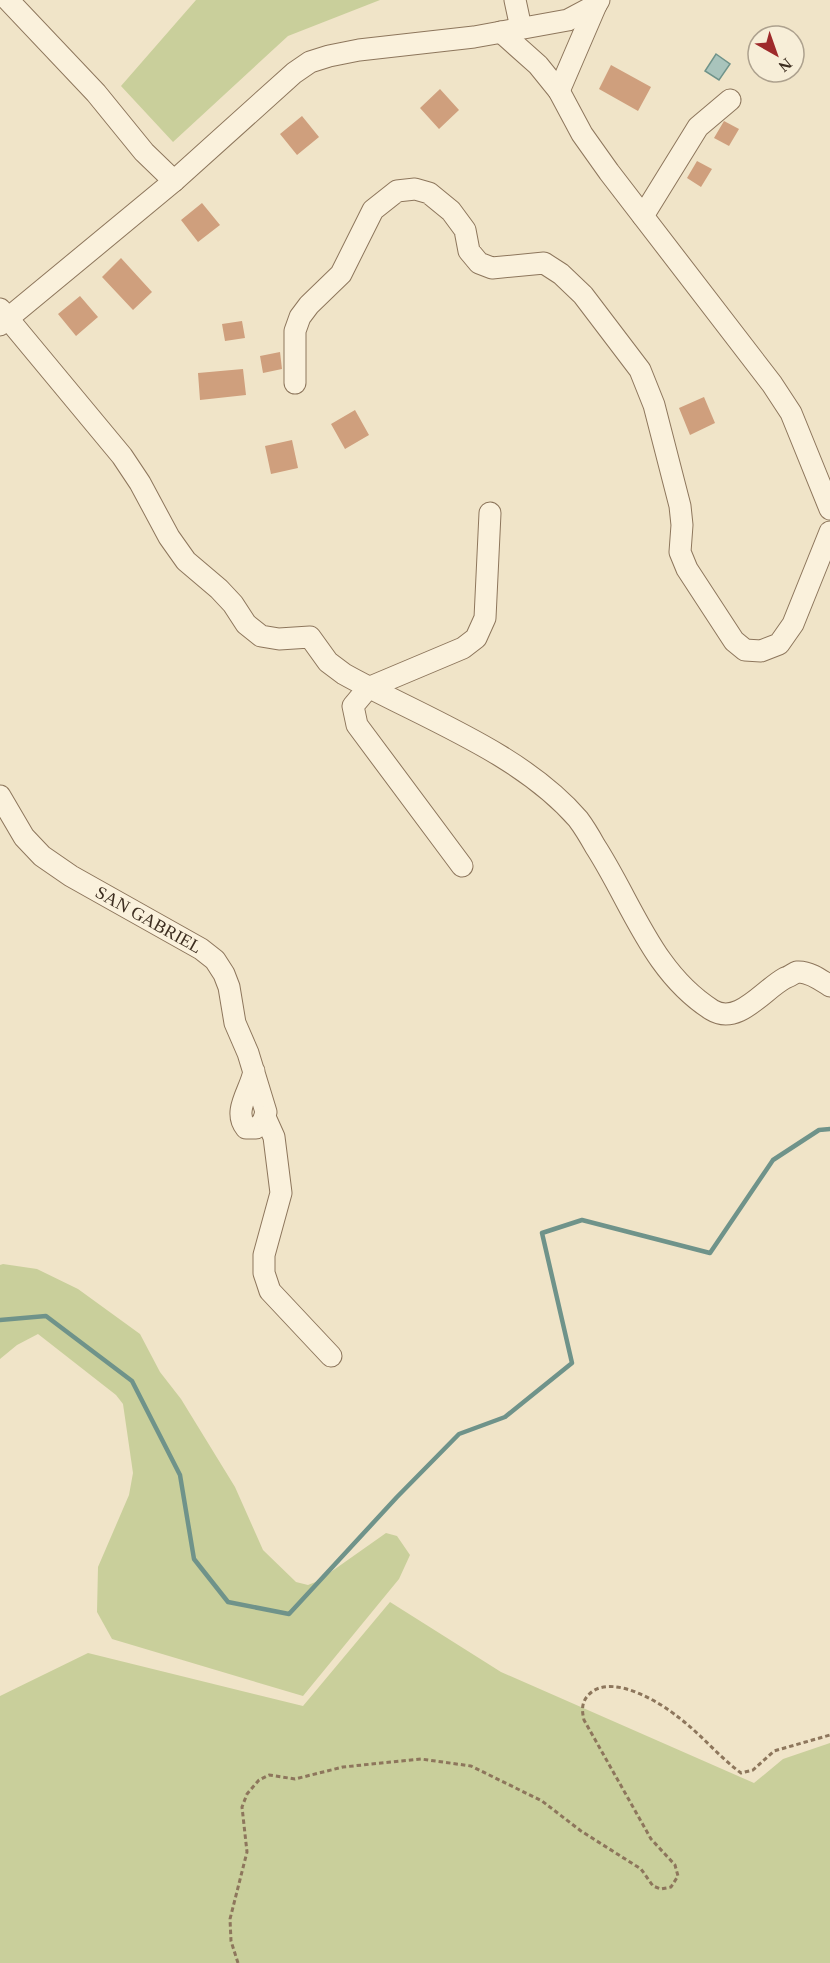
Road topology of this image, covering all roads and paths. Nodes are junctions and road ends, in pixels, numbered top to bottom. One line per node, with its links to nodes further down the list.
1 (8, 0): 7 (street)
2 (515, 0): 4 (street)
3 (598, 2): 4 (street); 5 (street)
4 (512, 30): 5 (street); 7 (street)
5 (559, 91): 8 (street)
6 (730, 100): 8 (street)
7 (174, 181): 9 (street)
8 (643, 216): 11 (street)
9 (3, 318): 14 (street)
10 (295, 383): 13 (street)
11 (830, 509)
12 (490, 513): 14 (street)
13 (830, 532)
14 (368, 688): 16 (street); 17 (street)
15 (0, 796): 18 (street, SAN GABRIEL)
16 (462, 866)
17 (830, 986)
18 (331, 1356)
19 (830, 1735): 20 (path)
20 (238, 1963)

